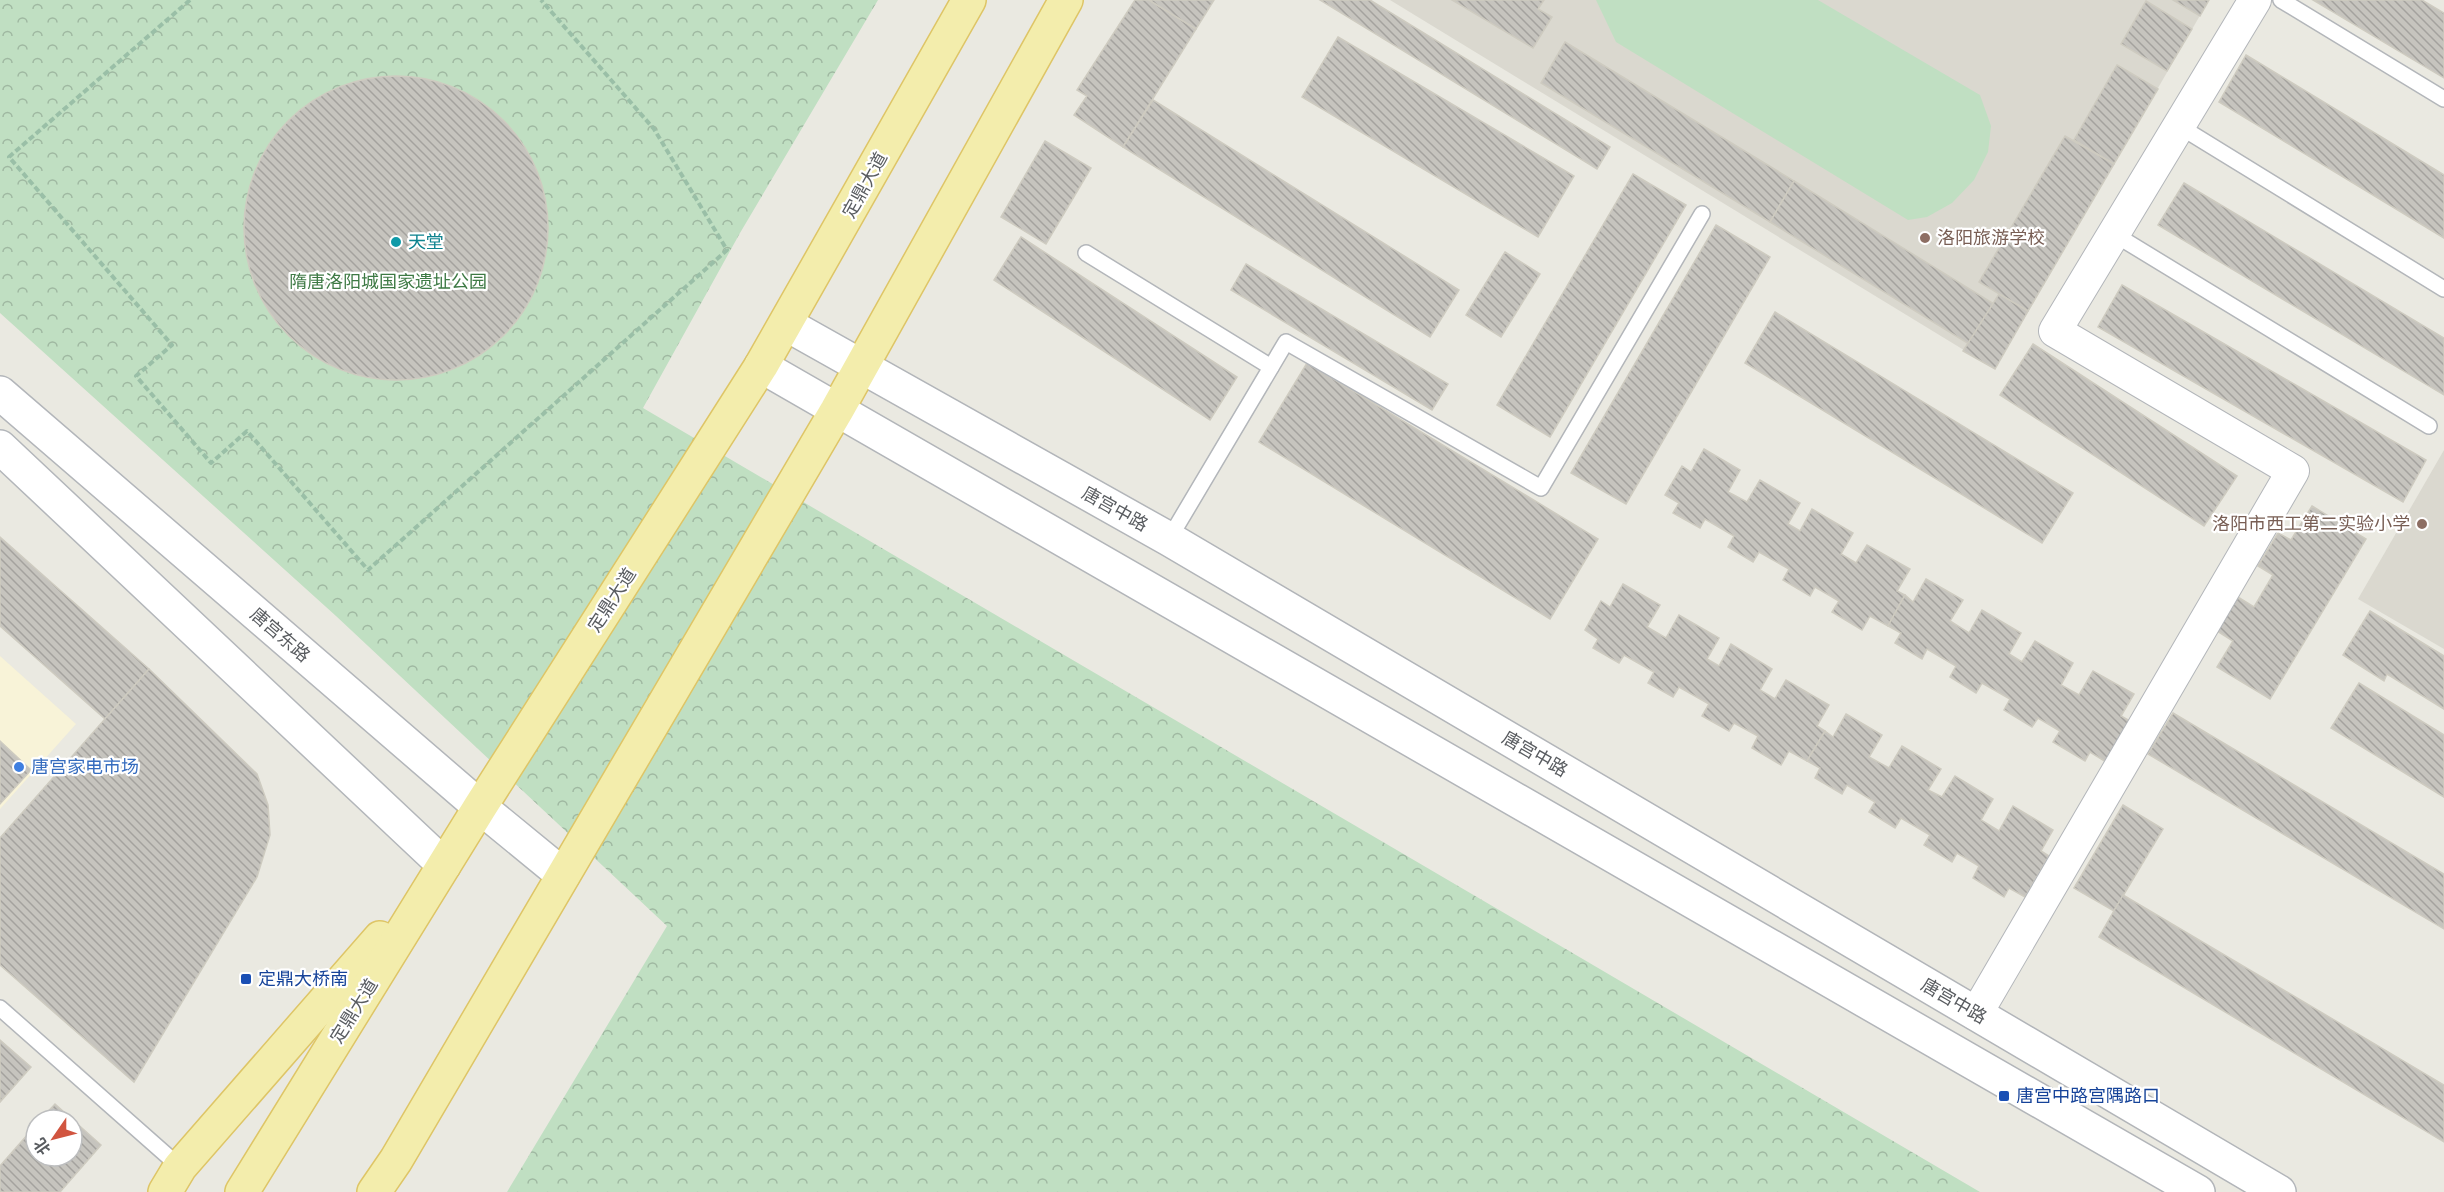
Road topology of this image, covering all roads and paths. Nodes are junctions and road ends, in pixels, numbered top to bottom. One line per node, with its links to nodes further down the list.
1 (190, 0): 2 (path)
2 (541, 0)
3 (969, 0): 13 (main road, 定鼎大道)
4 (1066, 0): 15 (main road)
5 (2255, 0): 8 (street)
6 (2281, 0): 7 (lane)
7 (2444, 99)
8 (2179, 126): 10 (street); 12 (lane)
9 (1702, 214): 16 (lane)
10 (2114, 234): 19 (lane); 26 (street)
11 (1086, 253): 16 (lane)
12 (2444, 289)
13 (786, 324): 14 (main road, 定鼎大道); 15 (main road, 唐宫中路)
14 (761, 366): 18 (main road); 22 (main road, 定鼎大道)
15 (861, 367): 18 (main road); 21 (main road, 唐宫中路)
16 (1271, 367): 21 (lane)
17 (0, 393): 22 (main road, 唐宫东路)
18 (837, 410): 24 (main road); 32 (main road)
19 (2429, 426)
20 (0, 447): 23 (main road)
21 (1169, 539): 26 (main road, 唐宫中路)
22 (480, 807): 23 (main road, 定鼎大道); 24 (main road, 唐宫东路)
23 (444, 865): 28 (main road); 29 (main road, 定鼎大道)
24 (563, 875): 27 (main road)
25 (0, 1008): 28 (lane)
26 (1976, 1014): 33 (main road, 唐宫中路)
27 (396, 1160): 30 (main road); 31 (main road)
28 (173, 1180)
29 (242, 1192)
30 (374, 1192)
31 (384, 1192)
32 (2198, 1192)
33 (2279, 1192)

